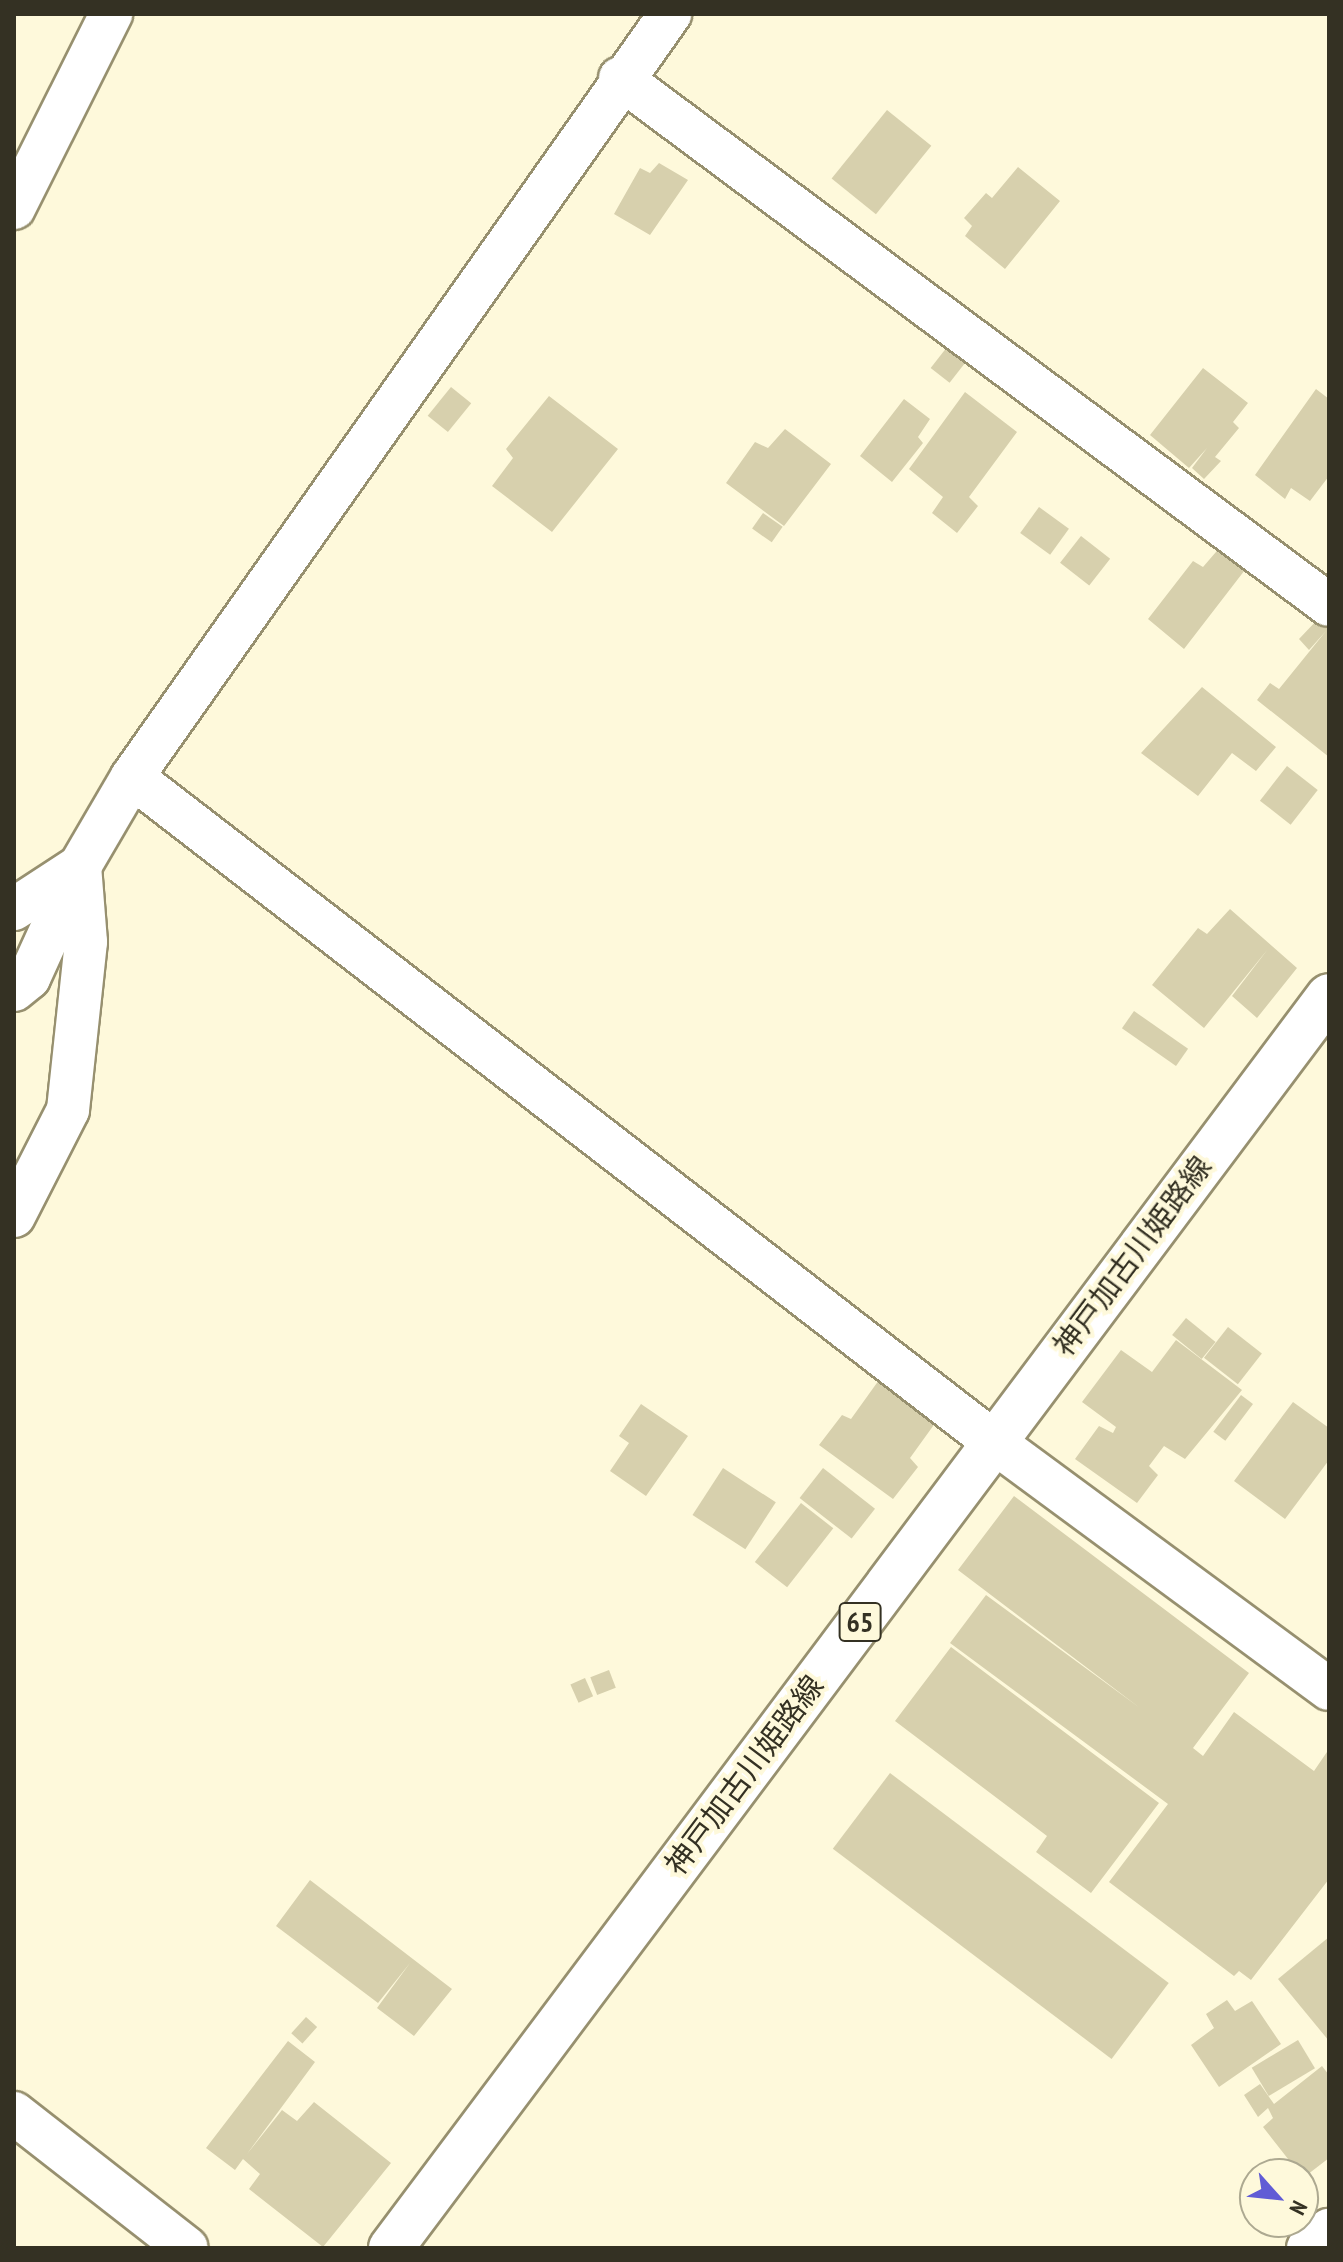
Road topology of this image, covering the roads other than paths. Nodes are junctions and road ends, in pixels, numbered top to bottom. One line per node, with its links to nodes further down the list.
1 (111, 14): 4 (street)
2 (670, 14): 3 (street)
3 (620, 78): 5 (street); 6 (street)
4 (14, 208)
5 (1329, 605)
6 (132, 777): 7 (street); 12 (street)
7 (80, 866): 8 (street); 9 (street); 11 (street)
8 (14, 909)
9 (14, 990)
10 (1329, 996): 12 (main road, 神戸加古川姫路線 / 65)
11 (14, 1216)
12 (994, 1442): 13 (street); 17 (main road, 神戸加古川姫路線 / 65)
13 (1329, 1689)
14 (14, 2113): 16 (street)
15 (1329, 2230): 18 (street)
16 (187, 2248)
17 (391, 2248)
18 (1308, 2248)

